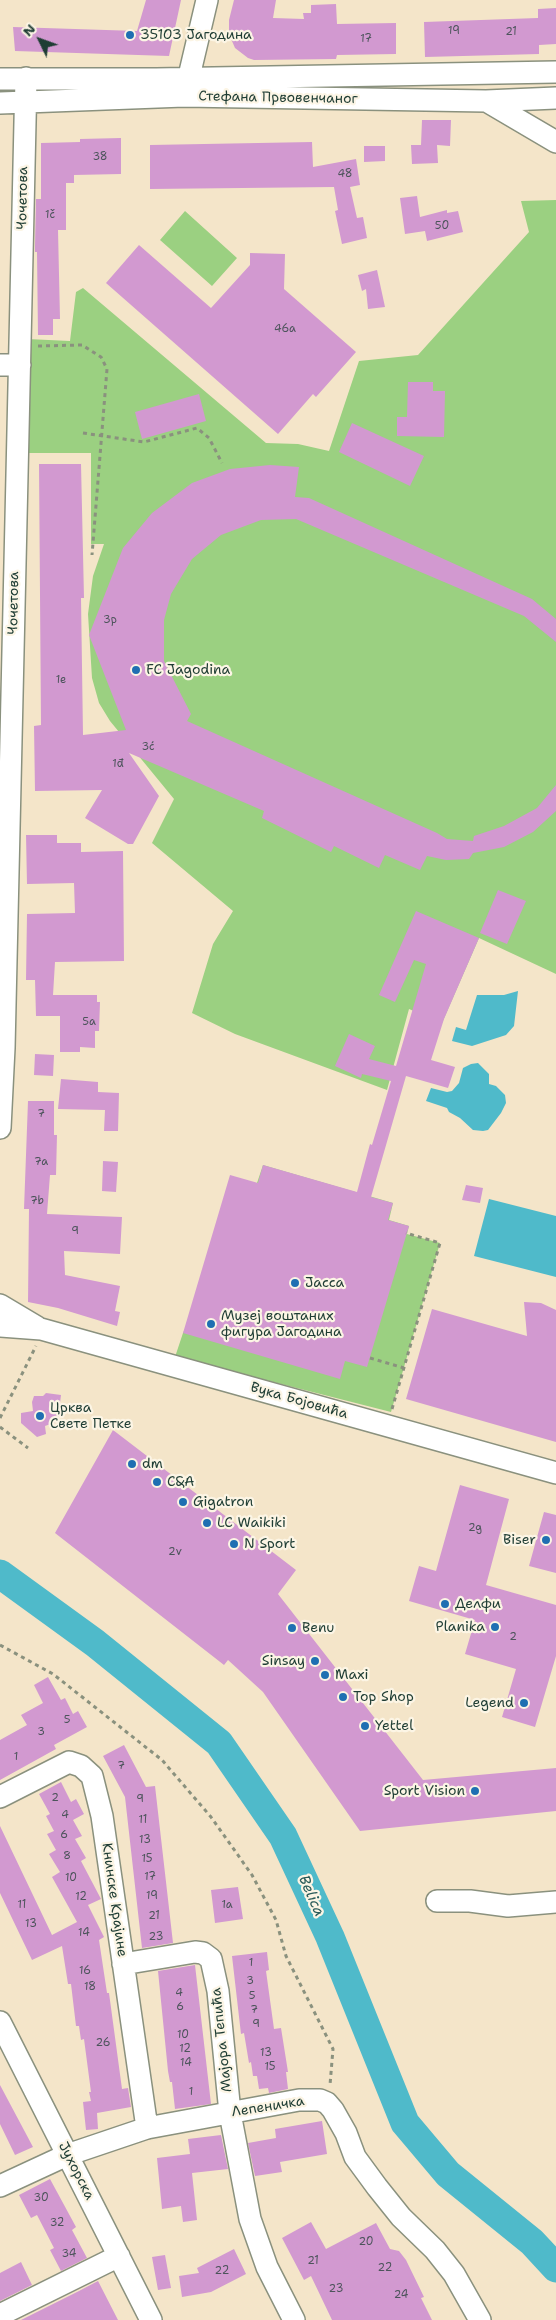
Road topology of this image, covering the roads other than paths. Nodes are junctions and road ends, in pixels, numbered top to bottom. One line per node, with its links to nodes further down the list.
1 (207, 0): 5 (street)
2 (556, 72): 5 (street, Стефана Првовенчаног)
3 (26, 78): 4 (street, Стефана Првовенчаног); 5 (street, Стефана Првовенчаног); 8 (street, Чочетова)
4 (0, 79)
5 (186, 87): 7 (street, Стефана Првовенчаног); 8 (street, Стефана Првовенчаног)
6 (556, 98): 7 (street, Стефана Првовенчаног)
7 (486, 101): 10 (street)
8 (26, 102): 9 (street, Стефана Првовенчаног); 11 (street, Чочетова)
9 (0, 103)
10 (552, 136)
11 (13, 359): 12 (street, Чочетова)
12 (7, 608): 13 (street, Чочетова)
13 (4, 838): 14 (street, Чочетова)
14 (2, 1048): 15 (street, Чочетова)
15 (0, 1128)
16 (0, 1305): 17 (street); 19 (street, Вука Бојовића)
17 (0, 1318)
18 (0, 1326): 19 (street, Вука Бојовића)
19 (41, 1329): 20 (street, Вука Бојовића)
20 (556, 1473)
21 (0, 1797): 24 (street, Книнске Крајине)
22 (437, 1901): 23 (street)
23 (556, 1902)
24 (123, 1964): 26 (street, Мајора Тепића); 27 (street, Книнске Крајине)
25 (0, 2022): 28 (street, Јухорска)
26 (230, 2113): 27 (street, Лепеничка); 33 (street, Мајора Тепића); 34 (street, Лепеничка)
27 (146, 2128): 28 (street, Лепеничка)
28 (67, 2155): 29 (street, Лепеничка); 30 (street, Јухорска)
29 (0, 2186)
30 (119, 2256): 31 (street); 32 (street, Јухорска)
31 (0, 2315)
32 (151, 2320)
33 (294, 2320)
34 (480, 2320)

